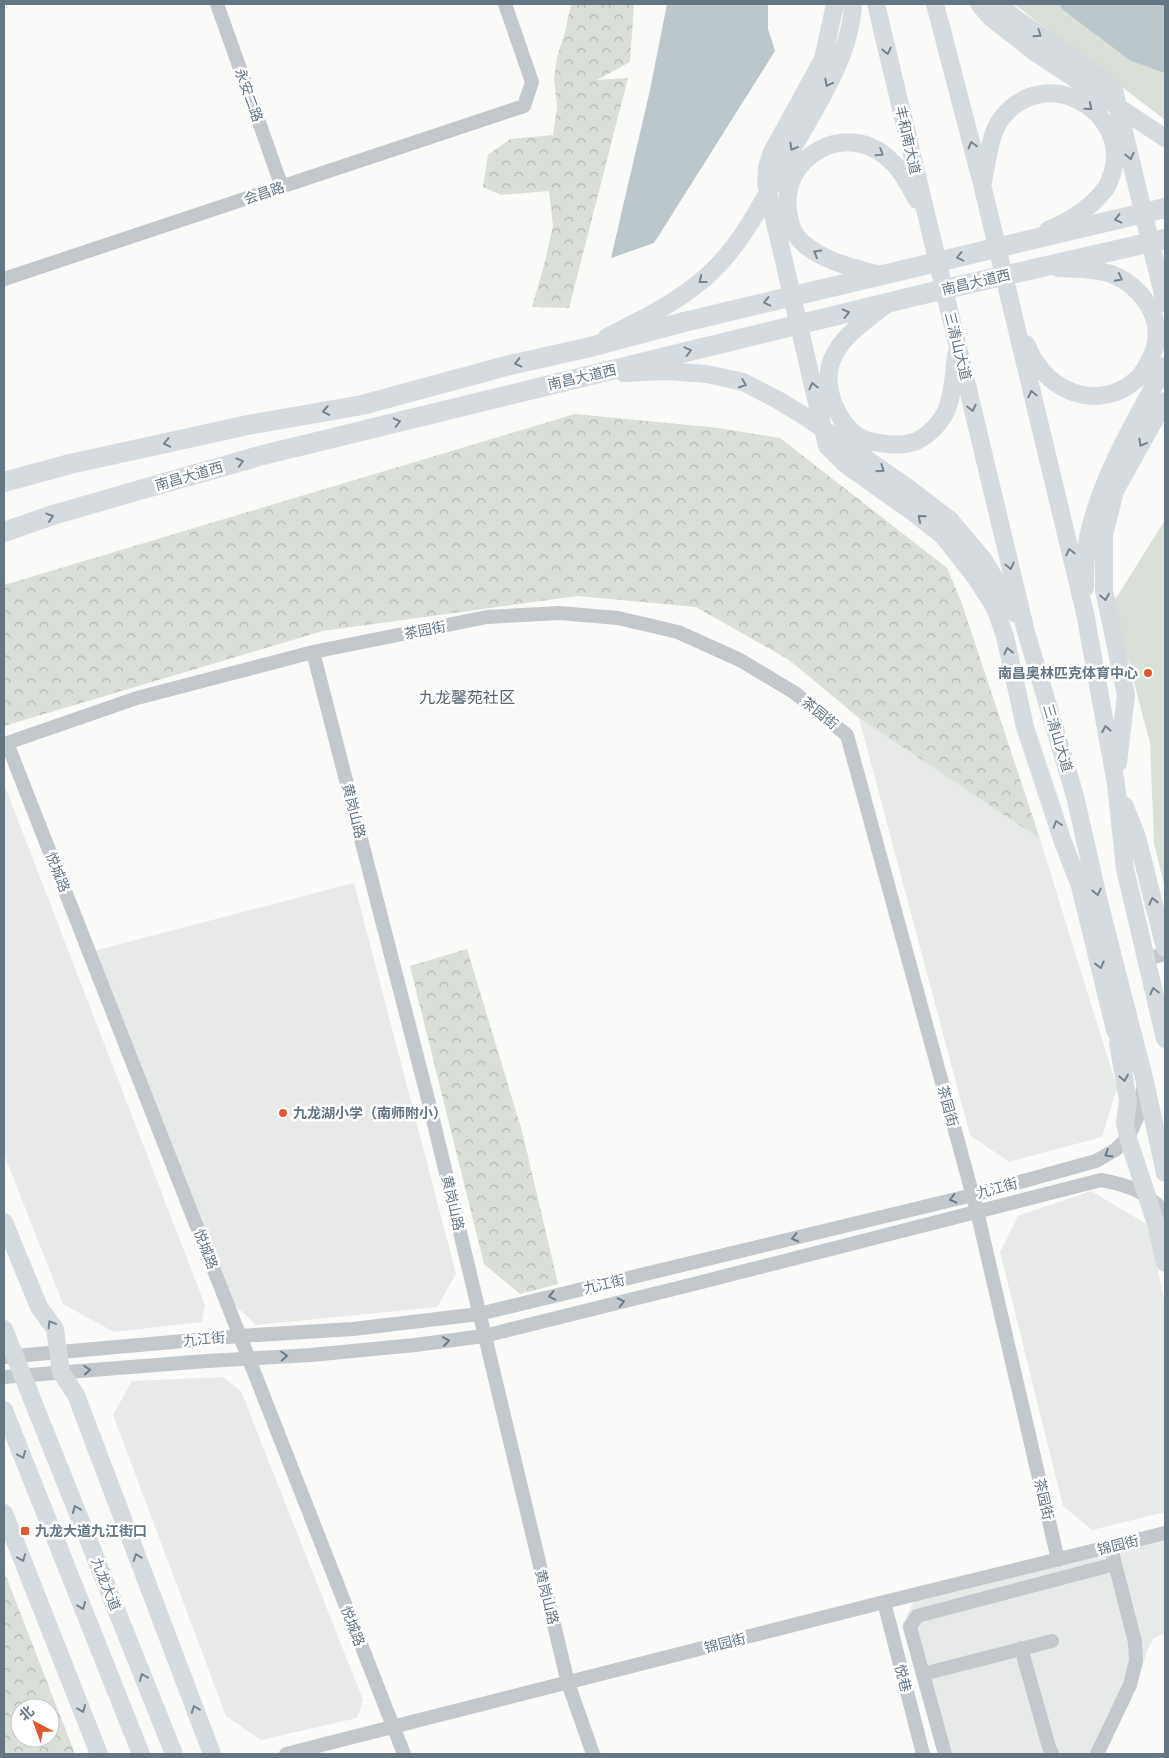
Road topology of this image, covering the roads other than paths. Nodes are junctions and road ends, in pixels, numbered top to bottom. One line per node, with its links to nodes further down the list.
1 (217, 4): 10 (street, 永安二路)
2 (505, 4): 10 (street, 会昌路)
3 (835, 4): 35 (main road, one-way to 3)
4 (853, 4): 23 (main road, one-way to 23)
5 (876, 4): 12 (main road, 丰和南大道, one-way to 12)
6 (935, 4): 9 (main road, one-way to 6)
7 (989, 8): 8 (main road); 20 (main road, one-way to 20)
8 (1165, 138)
9 (982, 184): 14 (main road, one-way to 14); 21 (main road)
10 (282, 187): 18 (street, 会昌路)
11 (1165, 208): 14 (highway, 南昌大道西, one-way to 14)
12 (926, 216): 16 (main road, 丰和南大道); 17 (main road, one-way to 12)
13 (1165, 239): 15 (highway, 南昌大道西)
14 (1022, 242): 17 (highway, 南昌大道西, one-way to 17)
15 (1037, 268): 19 (highway, 南昌大道西); 21 (main road, one-way to 21)
16 (940, 275): 22 (main road, 三清山大道)
17 (879, 276): 23 (highway, 南昌大道西, one-way to 23)
18 (4, 279)
19 (888, 303): 22 (main road); 25 (highway, 南昌大道西, one-way to 19)
20 (1165, 303)
21 (1016, 324): 29 (main road, one-way to 21)
22 (957, 345): 30 (main road, 三清山大道, one-way to 30)
23 (586, 348): 27 (highway, 南昌大道西, one-way to 27)
24 (1165, 366): 29 (main road)
25 (582, 377): 28 (highway, 南昌大道西, one-way to 25); 30 (main road, one-way to 30)
26 (1165, 401): 33 (main road, one-way to 33)
27 (4, 482)
28 (4, 532)
29 (1085, 613): 33 (main road, one-way to 29)
30 (1026, 632): 34 (main road, 三清山大道)
31 (313, 652): 32 (street, 茶园街); 44 (street, 茶园街); 50 (street, 黄岗山路)
32 (5, 743): 52 (street, 悦城路)
33 (1116, 784): 36 (main road, one-way to 33); 38 (main road)
34 (1075, 796): 35 (main road); 41 (main road, 三清山大道, one-way to 41)
35 (1080, 886): 39 (main road, one-way to 39)
36 (1165, 948)
37 (1165, 954): 38 (street)
38 (1146, 959): 40 (main road, one-way to 38)
39 (1115, 1030): 41 (main road); 42 (main road, one-way to 42)
40 (1165, 1039)
41 (1144, 1082): 42 (street, 九江街); 43 (main road, 三清山大道)
42 (1128, 1138): 44 (street, 九江街, one-way to 44); 45 (main road)
43 (1165, 1173)
44 (972, 1195): 46 (street, 茶园街); 50 (street, 九江街, one-way to 50)
45 (1146, 1196): 46 (street, 九江街); 47 (street, 九江街); 49 (main road)
46 (977, 1211): 53 (street, 九江街, one-way to 46); 64 (street, 茶园街)
47 (1165, 1212)
48 (4, 1222): 54 (main road, one-way to 48)
49 (1165, 1263)
50 (479, 1314): 52 (street, 九江街); 53 (street, 黄岗山路)
51 (4, 1329): 55 (main road, 九龙大道)
52 (240, 1336): 54 (street, 九江街); 56 (street, 悦城路)
53 (484, 1336): 56 (street, 九江街, one-way to 53); 70 (street, 黄岗山路)
54 (58, 1352): 55 (street, 九江街); 57 (main road)
55 (9, 1356): 58 (main road, 九龙大道)
56 (248, 1358): 57 (street, 九江街, one-way to 56); 71 (street, 悦城路)
57 (61, 1372): 58 (street, 九江街); 75 (main road, one-way to 57)
58 (22, 1376): 59 (street, 九江街); 74 (main road, 九龙大道, one-way to 58)
59 (4, 1377)
60 (4, 1410): 73 (main road, one-way to 73)
61 (4, 1513): 72 (main road, one-way to 72)
62 (1165, 1533): 63 (street, 锦园街)
63 (1111, 1547): 64 (street, 锦园街); 65 (street)
64 (1058, 1560): 66 (street, 锦园街)
65 (1115, 1564): 69 (street); 82 (street)
66 (884, 1602): 70 (street, 锦园街); 79 (street, 悦巷)
67 (1052, 1641): 68 (street)
68 (1022, 1648): 69 (street); 81 (street)
69 (924, 1674): 80 (street)
70 (568, 1683): 71 (street, 锦园街); 78 (street, 黄岗山路)
71 (393, 1728): 76 (street, 锦园街); 77 (street, 悦城路)
72 (100, 1754)
73 (141, 1754)
74 (174, 1754)
75 (212, 1754)
76 (286, 1754)
77 (404, 1754)
78 (593, 1754)
79 (923, 1754)
80 (946, 1754)
81 (1052, 1754)
82 (1097, 1754)

